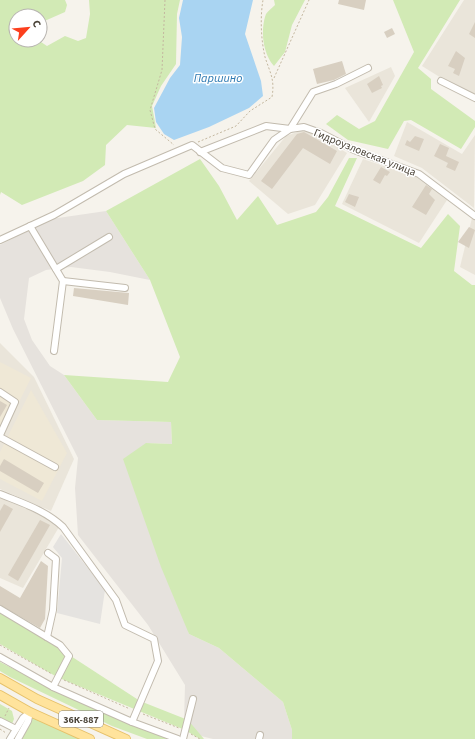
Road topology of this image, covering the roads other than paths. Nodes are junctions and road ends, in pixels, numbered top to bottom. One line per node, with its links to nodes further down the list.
1 (368, 68): 4 (street)
2 (441, 81): 3 (street)
3 (475, 98)
4 (290, 129): 5 (street, Гидроузловская улица); 5 (street); 6 (street, Гидроузловская улица)
5 (200, 152): 7 (street)
6 (475, 216)
7 (30, 226): 9 (street); 10 (street)
8 (109, 237): 10 (street)
9 (0, 240)
10 (56, 269): 11 (street)
11 (63, 280): 12 (street); 13 (street)
12 (125, 288)
13 (54, 351)
14 (0, 392): 15 (street)
15 (0, 436): 16 (street)
16 (55, 467)
17 (0, 494): 29 (street)
18 (48, 553): 20 (street)
19 (0, 609): 20 (street)
20 (47, 637): 23 (street)
21 (0, 658): 23 (street)
22 (0, 678): 25 (main road, 36К-887)
23 (53, 687): 29 (street)
24 (1, 696): 27 (main road, 36К-887)
25 (36, 699): 27 (main road); 34 (main road, 36К-887)
26 (193, 699): 36 (street)
27 (30, 712): 30 (street); 32 (street); 33 (main road, 36К-887)
28 (0, 720): 30 (street)
29 (132, 722): 35 (street)
30 (16, 730): 31 (street)
31 (10, 739)
32 (18, 739)
33 (90, 739)
34 (126, 739)
35 (178, 739)
36 (183, 739)

